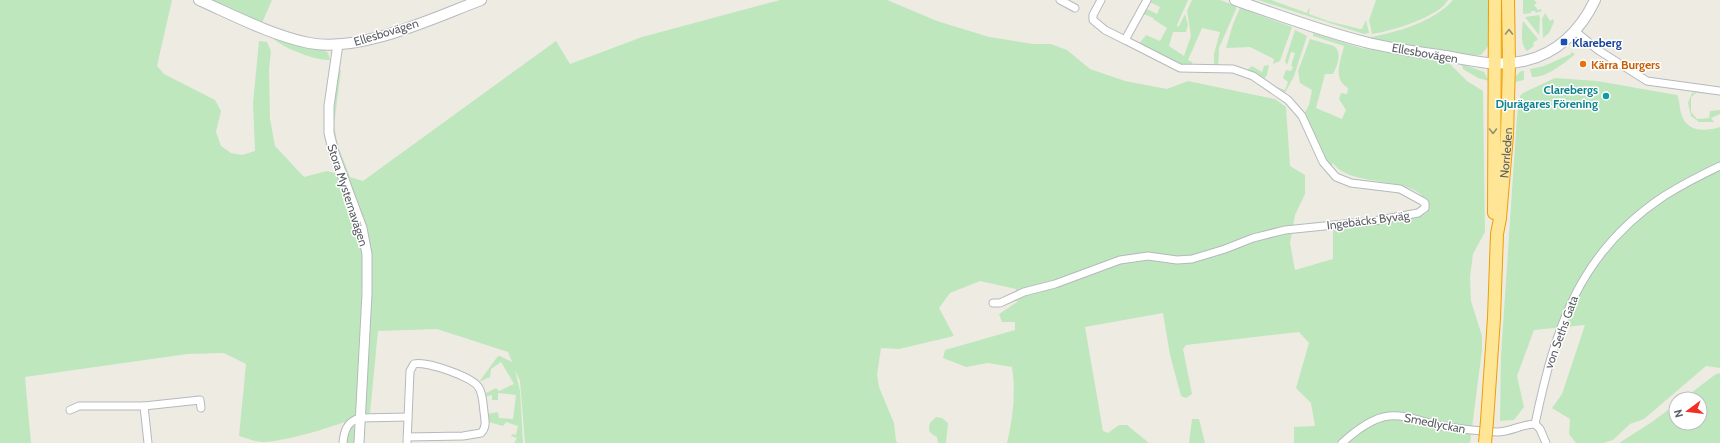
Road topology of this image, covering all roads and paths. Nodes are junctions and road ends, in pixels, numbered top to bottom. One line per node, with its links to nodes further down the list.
1 (199, 0): 14 (main road, Ellesbovägen)
2 (481, 0): 14 (main road, Ellesbovägen)
3 (1060, 0): 11 (street)
4 (1101, 0): 13 (street)
5 (1147, 0): 13 (street)
6 (1236, 0): 10 (main road, Ellesbovägen)
7 (1495, 0): 15 (highway, Norrleden)
8 (1508, 0): 16 (highway, Norrleden, one-way to 8)
9 (1595, 0): 12 (main road, Ellesbovägen)
10 (1252, 3): 15 (main road, Ellesbovägen)
11 (1075, 8)
12 (1575, 31): 16 (main road, Ellesbovägen); 17 (street)
13 (1125, 40): 20 (street, Ingebäcks Byväg)
14 (338, 44): 24 (street, Stora Mysternavägen)
15 (1494, 64): 16 (main road, Ellesbovägen); 19 (highway, Norrleden, one-way to 19)
16 (1509, 64): 19 (highway, Norrleden)
17 (1719, 89)
18 (1720, 166): 26 (street, von Seths Gata)
19 (1497, 234): 32 (highway, Norrleden, bridge)
20 (993, 303)
21 (144, 406): 22 (street); 23 (street); 28 (street)
22 (201, 408)
23 (70, 410)
24 (360, 418): 25 (street); 29 (street); 30 (street, Stora Mysternavägen)
25 (408, 418): 27 (street); 27 (street)
26 (1535, 424): 31 (street, Smedlyckan); 33 (street)
27 (407, 440)
28 (148, 443)
29 (342, 443)
30 (359, 443)
31 (1342, 443)
32 (1485, 443)
33 (1546, 443)

